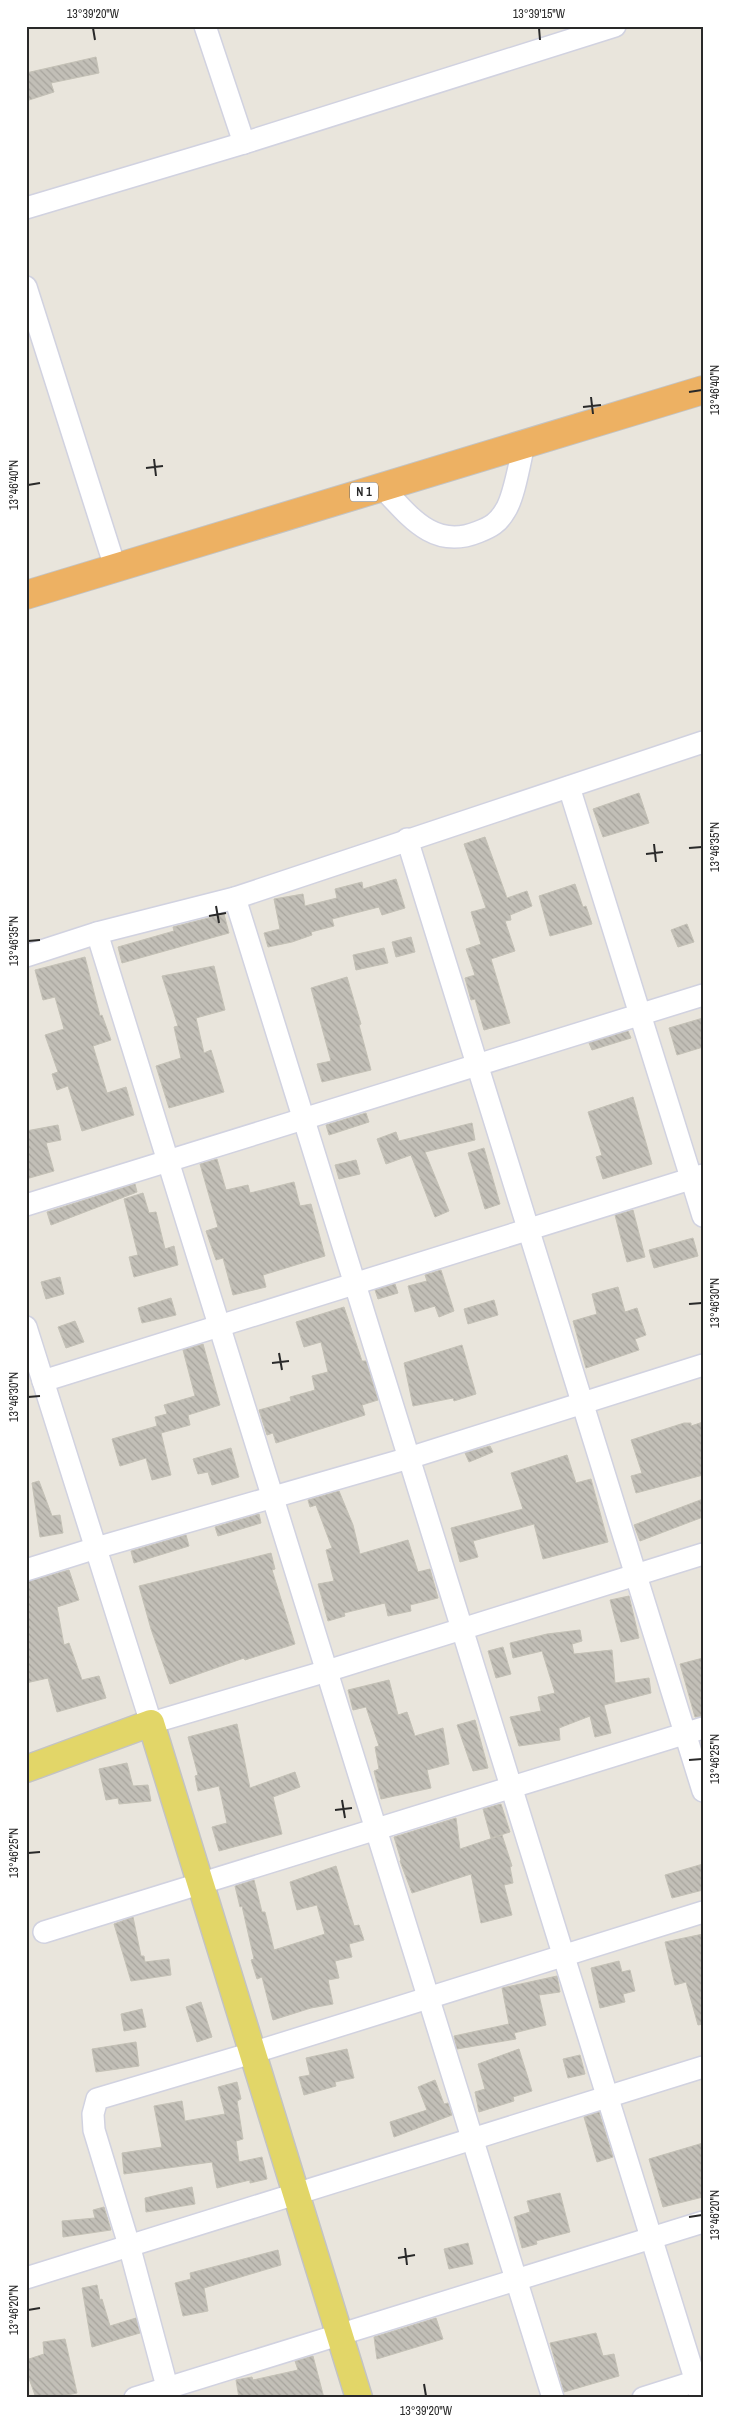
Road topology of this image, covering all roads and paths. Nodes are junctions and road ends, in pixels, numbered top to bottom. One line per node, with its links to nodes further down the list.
1 (205, 26): 3 (street)
2 (615, 26): 3 (street)
3 (244, 143): 4 (street)
4 (26, 208)
5 (26, 287): 9 (street)
6 (703, 390): 7 (highway, N 1)
7 (524, 444): 8 (highway, N 1); 8 (street)
8 (382, 487): 9 (highway, N 1)
9 (115, 567): 10 (highway, N 1)
10 (26, 595)
11 (703, 742): 12 (street)
12 (569, 787): 13 (street); 18 (street)
13 (407, 839): 14 (street); 19 (street)
14 (235, 898): 15 (street); 20 (street)
15 (97, 933): 16 (street); 21 (street)
16 (26, 956)
17 (703, 995): 18 (street)
18 (640, 1015): 19 (street); 22 (street)
19 (477, 1065): 20 (street); 25 (street)
20 (303, 1119): 21 (street); 26 (street)
21 (168, 1161): 23 (street); 27 (street)
22 (697, 1177): 24 (street); 25 (street)
23 (26, 1205)
24 (703, 1216)
25 (529, 1230): 26 (street); 31 (street)
26 (355, 1284): 27 (street); 32 (street)
27 (220, 1326): 30 (street); 33 (street)
28 (26, 1327): 30 (street)
29 (703, 1366): 31 (street)
30 (43, 1381): 34 (street)
31 (582, 1403): 32 (street); 37 (street)
32 (409, 1458): 33 (street); 38 (street)
33 (272, 1498): 34 (street); 39 (street)
34 (96, 1548): 36 (street); 40 (street)
35 (703, 1554): 37 (street)
36 (26, 1570)
37 (636, 1574): 38 (street); 41 (street)
38 (462, 1628): 39 (street); 43 (street)
39 (327, 1671): 40 (street); 45 (street)
40 (151, 1722): 42 (main road); 46 (main road)
41 (694, 1731): 43 (street); 44 (street)
42 (26, 1769)
43 (511, 1787): 45 (street); 49 (street)
44 (703, 1791)
45 (376, 1829): 46 (street); 50 (street)
46 (199, 1884): 48 (street); 51 (main road)
47 (703, 1912): 49 (street)
48 (44, 1932)
49 (564, 1956): 50 (street); 53 (street)
50 (428, 1998): 51 (street); 54 (street)
51 (252, 2053): 55 (main road); 58 (street)
52 (703, 2067): 53 (street)
53 (607, 2097): 54 (street); 57 (street)
54 (472, 2139): 55 (street); 60 (street)
55 (295, 2194): 58 (street); 61 (main road)
56 (703, 2222): 57 (street)
57 (651, 2238): 60 (street); 62 (street)
58 (129, 2245): 59 (street); 63 (street)
59 (26, 2278)
60 (516, 2280): 61 (street); 66 (street)
61 (339, 2335): 63 (street); 65 (main road)
62 (700, 2386): 67 (street)
63 (168, 2393): 64 (street)
64 (135, 2398)
65 (359, 2398)
66 (553, 2398)
67 (643, 2398)

